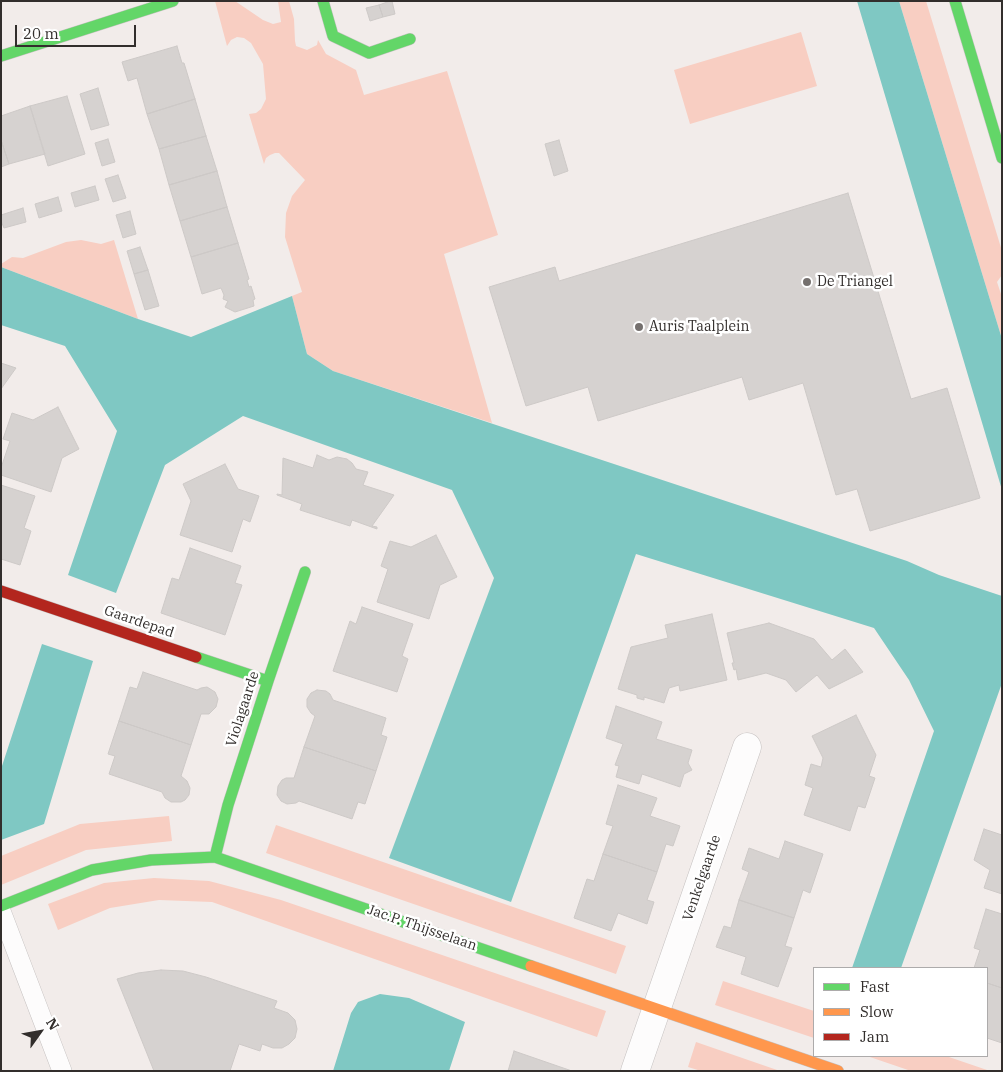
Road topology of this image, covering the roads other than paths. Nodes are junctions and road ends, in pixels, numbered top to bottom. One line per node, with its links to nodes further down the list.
1 (173, 1): 5 (street)
2 (323, 1): 4 (street)
3 (955, 1): 6 (street)
4 (410, 39)
5 (1, 56)
6 (994, 102): 7 (street)
7 (1002, 158)
8 (305, 572): 10 (street, Violagaarde)
9 (1, 591): 10 (street, Gaardepad)
10 (268, 680): 12 (street, Violagaarde)
11 (747, 746): 15 (street, Venkelgaarde)
12 (215, 856): 13 (street, Jac.P. Thijsselaan); 15 (street, Jac.P. Thijsselaan)
13 (1, 906)
14 (1, 911): 16 (lane)
15 (656, 1009): 17 (street, Venkelgaarde); 18 (street, Jac.P. Thijsselaan)
16 (62, 1071)
17 (635, 1071)
18 (838, 1071)

